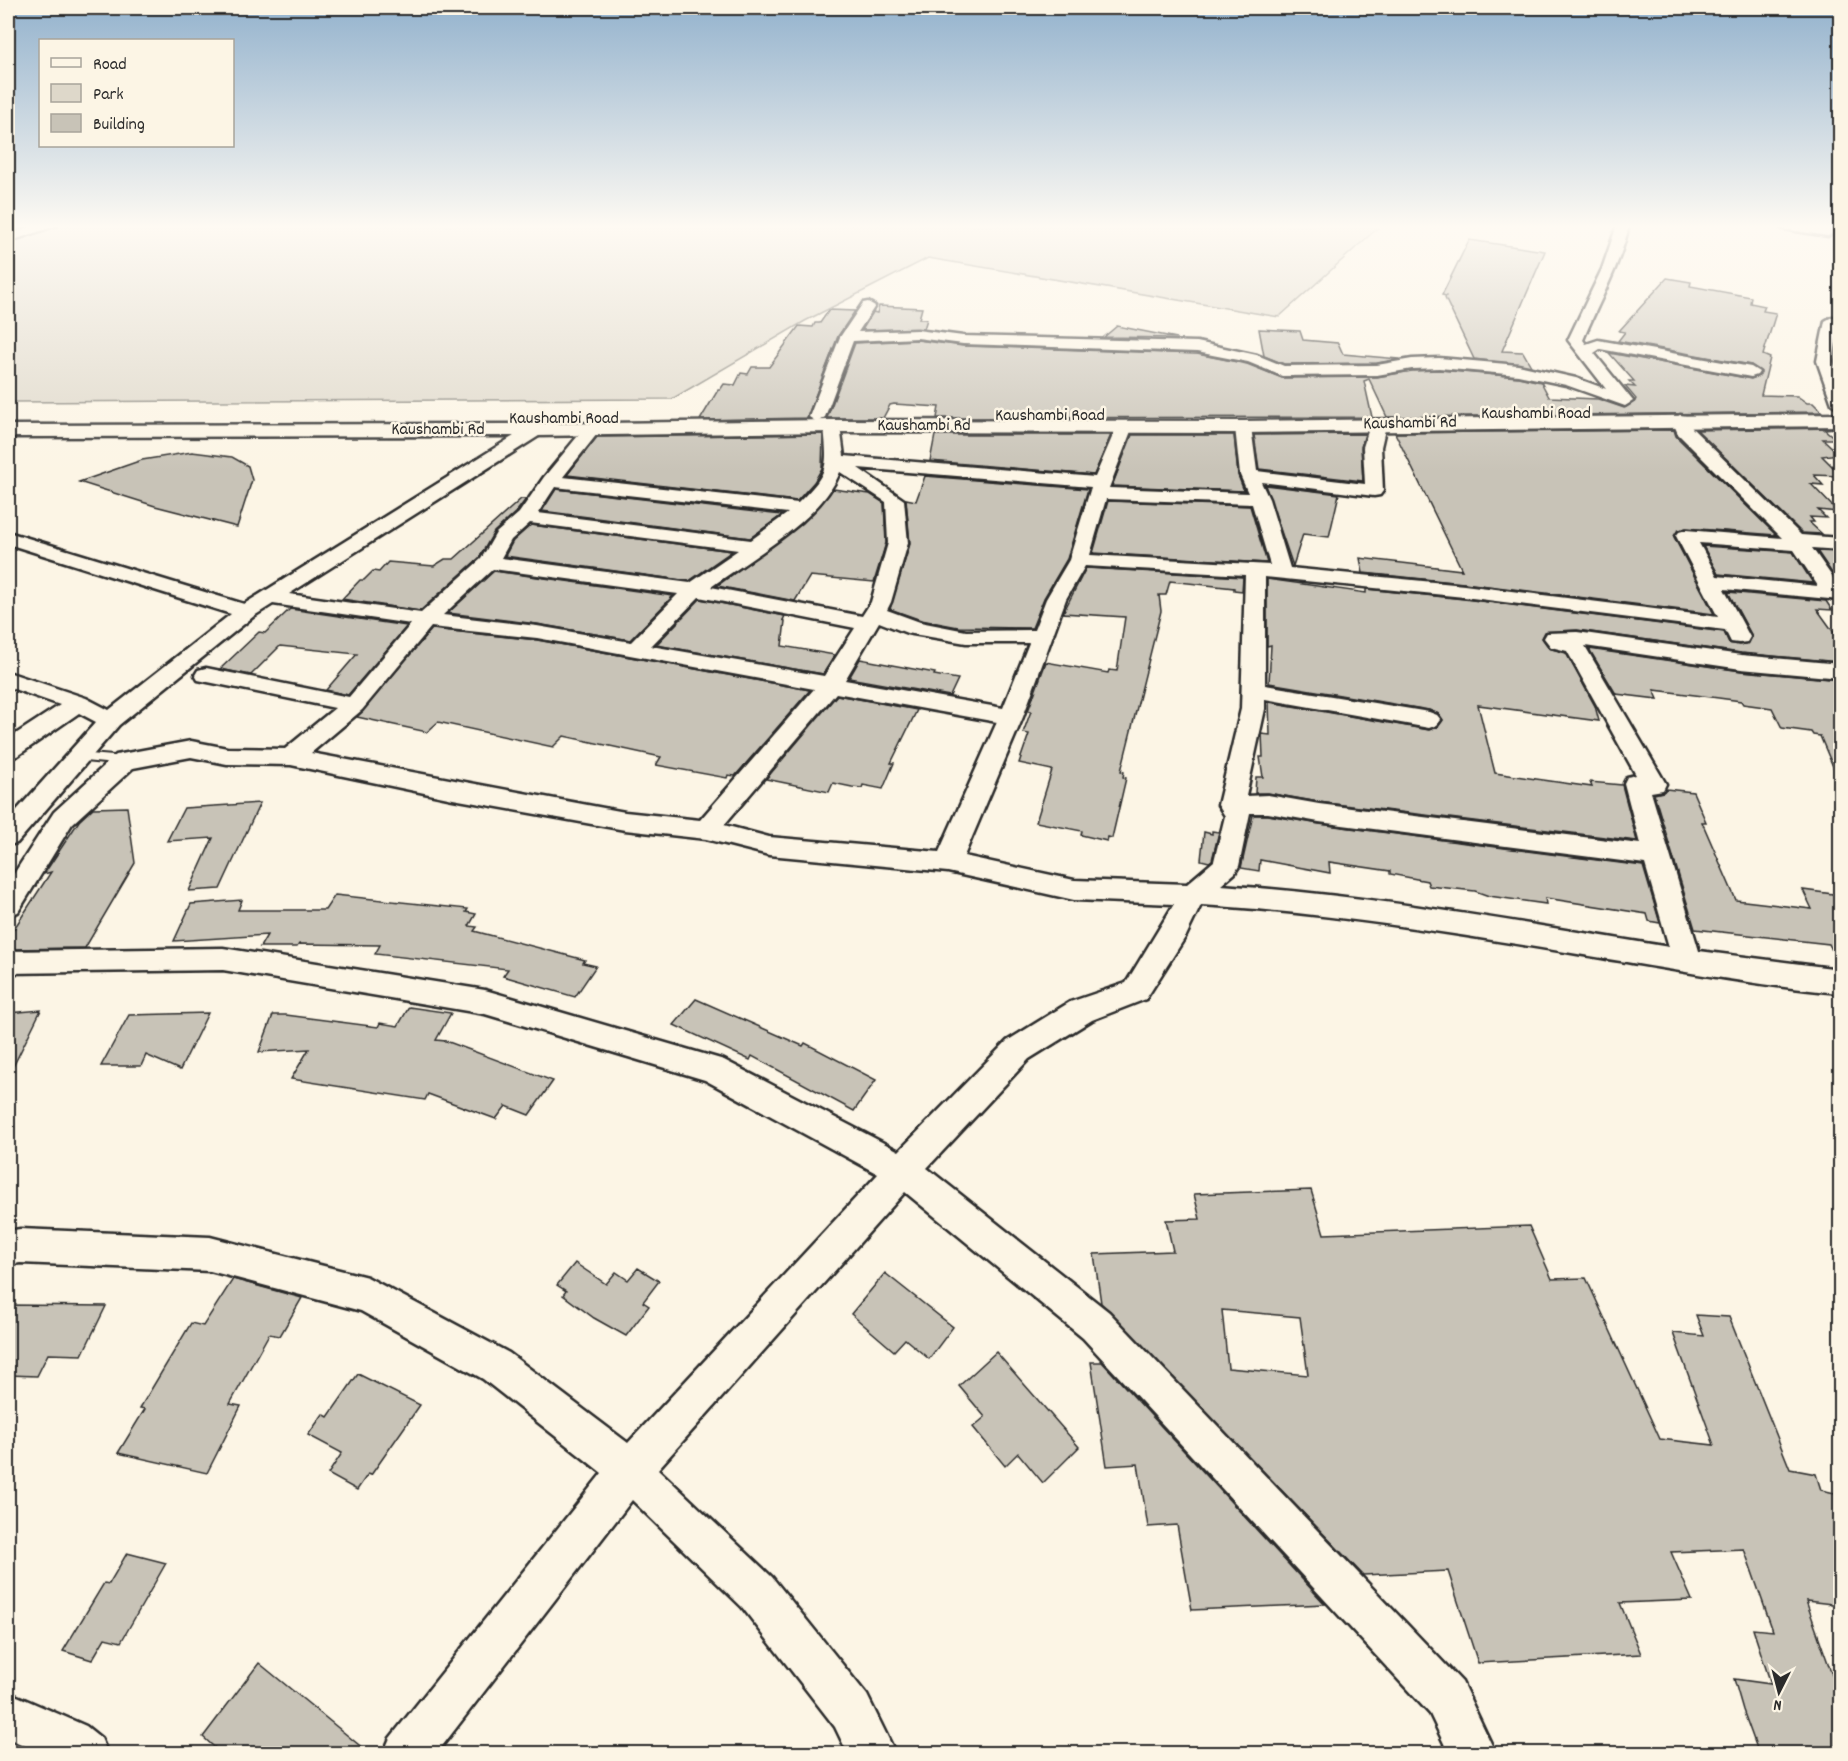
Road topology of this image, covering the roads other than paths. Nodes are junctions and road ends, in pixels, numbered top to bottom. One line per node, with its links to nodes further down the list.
1 (867, 307): 4 (street)
2 (1588, 307): 5 (street)
3 (1840, 322): 7 (street)
4 (847, 337): 8 (street); 12 (street)
5 (1584, 352): 6 (street); 8 (street)
6 (1751, 372)
7 (1840, 404)
8 (1631, 407): 9 (main road, Kaushambi Road); 12 (main road, Kaushambi Road)
9 (1840, 412)
10 (1680, 420): 11 (main road, Kaushambi Rd); 14 (main road, Kaushambi Rd); 29 (street)
11 (1840, 420)
12 (824, 422): 13 (main road, Kaushambi Road); 15 (main road, Kaushambi Rd); 17 (main road, Kaushambi Rd); 20 (street)
13 (8, 423)
14 (1378, 425): 16 (main road, Kaushambi Rd); 21 (street)
15 (1125, 426): 16 (main road, Kaushambi Rd); 23 (street)
16 (1243, 427): 21 (street)
17 (593, 429): 18 (main road, Kaushambi Rd); 22 (street)
18 (536, 430): 19 (main road, Kaushambi Rd); 37 (street)
19 (8, 431)
20 (836, 461): 23 (street); 25 (street); 39 (street)
21 (1249, 475): 24 (street)
22 (550, 481): 25 (street); 26 (street)
23 (1100, 488): 24 (street); 31 (street)
24 (1260, 499): 33 (street)
25 (803, 509): 30 (street)
26 (526, 517): 30 (street); 32 (street)
27 (8, 538): 38 (street)
28 (1840, 544): 29 (street)
29 (1800, 545): 34 (street); 36 (street)
30 (755, 546): 35 (street)
31 (1079, 560): 33 (street); 42 (street)
32 (489, 562): 35 (street); 40 (street)
33 (1269, 572): 41 (street); 49 (street)
34 (1711, 582): 36 (street); 41 (street)
35 (694, 591): 39 (street); 43 (street)
36 (1837, 594)
37 (272, 598): 38 (street); 40 (street)
38 (247, 612): 53 (street)
39 (872, 618): 42 (street); 48 (street)
40 (426, 620): 43 (street); 51 (street)
41 (1734, 625): 44 (street)
42 (1042, 636): 52 (street)
43 (636, 649): 48 (street)
44 (1748, 661): 45 (street); 62 (street)
45 (1840, 671)
46 (206, 675): 51 (street)
47 (8, 679): 50 (street)
48 (831, 684): 52 (street); 60 (street)
49 (1253, 690): 54 (street); 59 (street)
50 (78, 703): 53 (street); 55 (street)
51 (354, 705): 56 (street)
52 (1011, 717): 63 (street)
53 (111, 720): 57 (street)
54 (1429, 720)
55 (8, 750)
56 (291, 757): 58 (street); 60 (street)
57 (78, 758): 58 (lane); 61 (street)
58 (124, 761): 65 (street)
59 (1231, 805): 62 (street); 64 (street)
60 (706, 830): 63 (street)
61 (8, 837)
62 (1657, 856): 66 (street)
63 (948, 862): 64 (street)
64 (1193, 894): 66 (street); 69 (street)
65 (8, 905)
66 (1688, 961): 68 (street)
67 (8, 962): 69 (street)
68 (1840, 981)
69 (903, 1170): 71 (street); 76 (street)
70 (8, 1248): 71 (street)
71 (630, 1470): 74 (street); 75 (street)
72 (8, 1715): 73 (street)
73 (85, 1754)
74 (406, 1754)
75 (873, 1754)
76 (1473, 1754)

